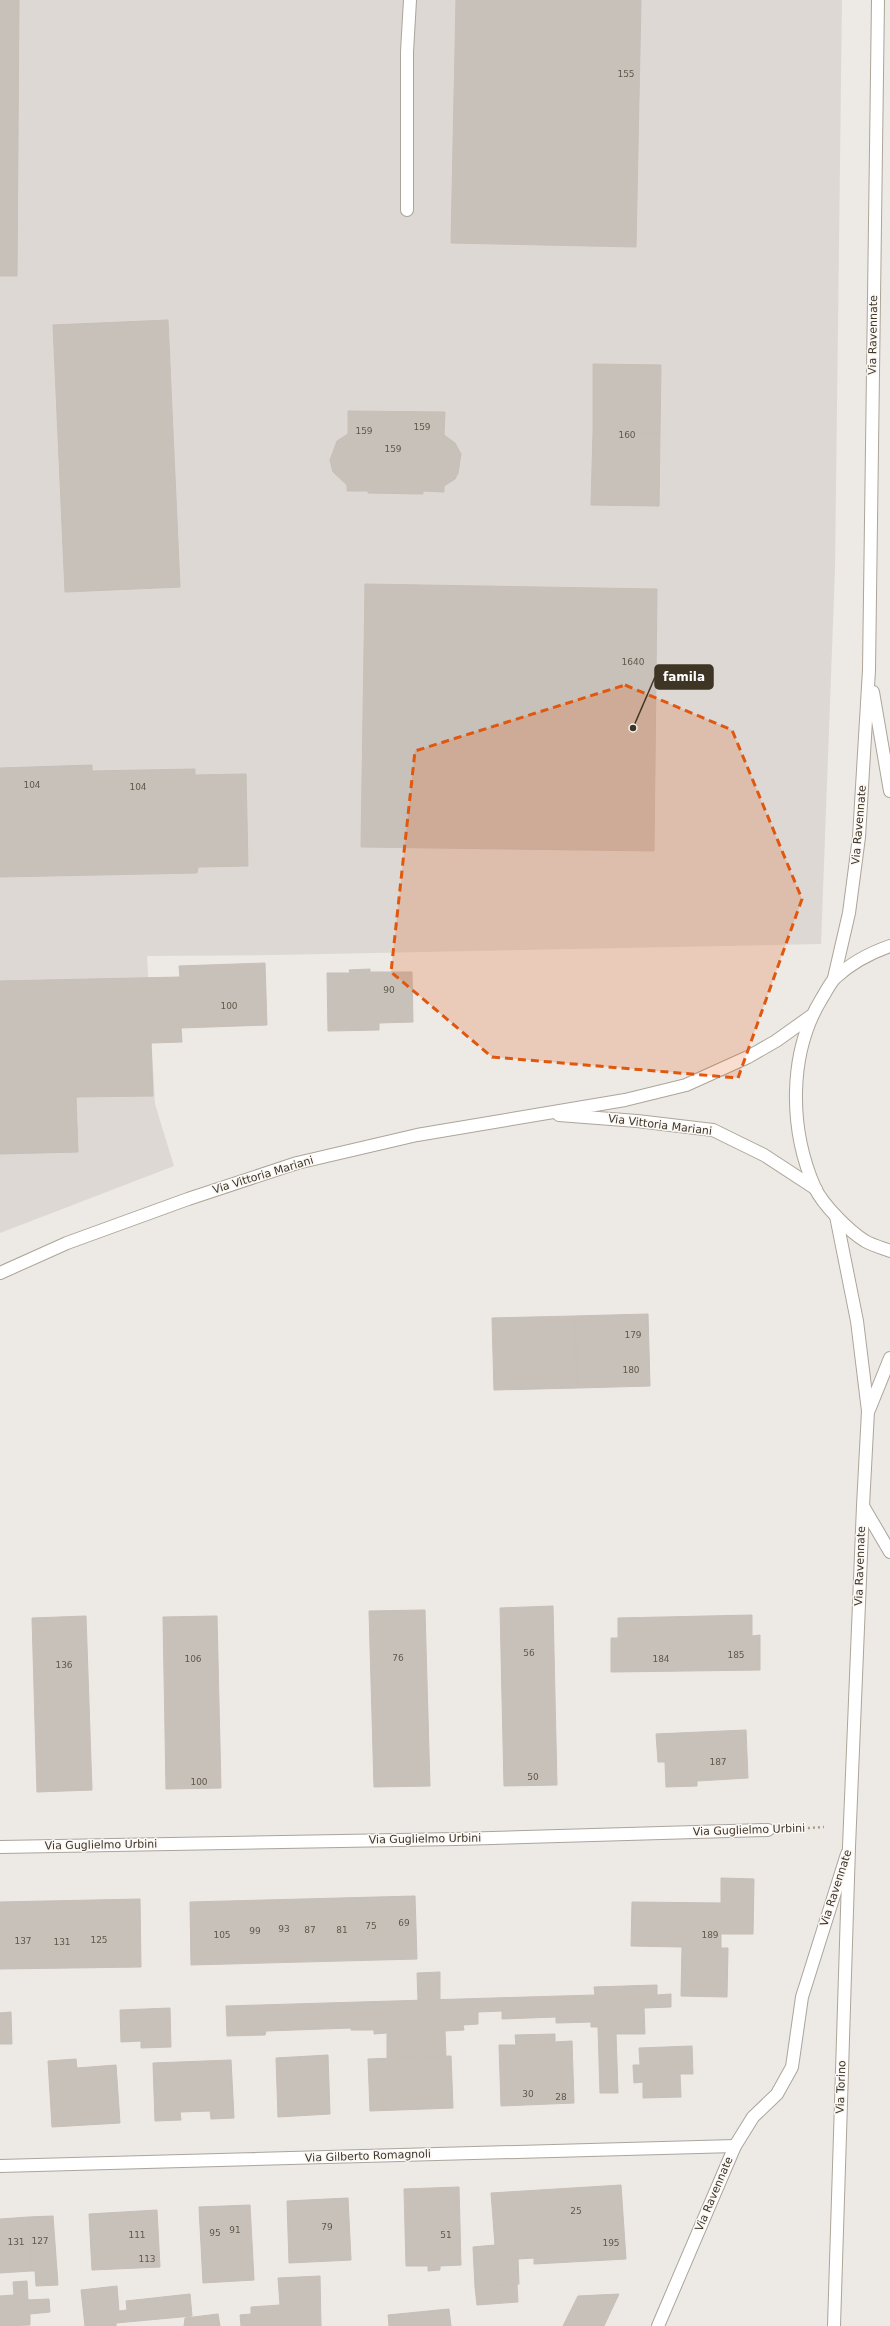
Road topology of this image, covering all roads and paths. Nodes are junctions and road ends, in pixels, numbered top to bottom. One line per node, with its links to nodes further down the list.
1 (410, 0): 3 (main road)
2 (878, 0): 4 (main road, Via Ravennate)
3 (407, 210)
4 (869, 670): 5 (main road, Via Ravennate); 7 (main road, Via Ravennate)
5 (890, 791)
6 (890, 946): 7 (main road)
7 (834, 978): 8 (main road)
8 (811, 1016): 9 (main road, Via Vittoria Mariani); 10 (main road)
9 (537, 1114): 10 (main road, Via Vittoria Mariani); 13 (main road, Via Vittoria Mariani)
10 (816, 1189): 11 (main road)
11 (836, 1216): 12 (main road); 15 (main road, Via Ravennate)
12 (890, 1251)
13 (0, 1272)
14 (890, 1358): 15 (main road, Via Ravennate)
15 (868, 1411): 16 (main road, Via Ravennate)
16 (863, 1506): 17 (main road); 18 (main road, Via Ravennate)
17 (890, 1552)
18 (851, 1826): 19 (path, Via Guglielmo Urbini); 21 (main road, Via Ravennate)
19 (768, 1830): 20 (main road, Via Guglielmo Urbini)
20 (0, 1847)
21 (849, 1847): 22 (main road, Via Ravennate); 25 (main road, Via Torino)
22 (735, 2146): 23 (main road, Via Gilberto Romagnoli); 24 (main road, Via Ravennate)
23 (0, 2166)
24 (658, 2326)
25 (834, 2326)

